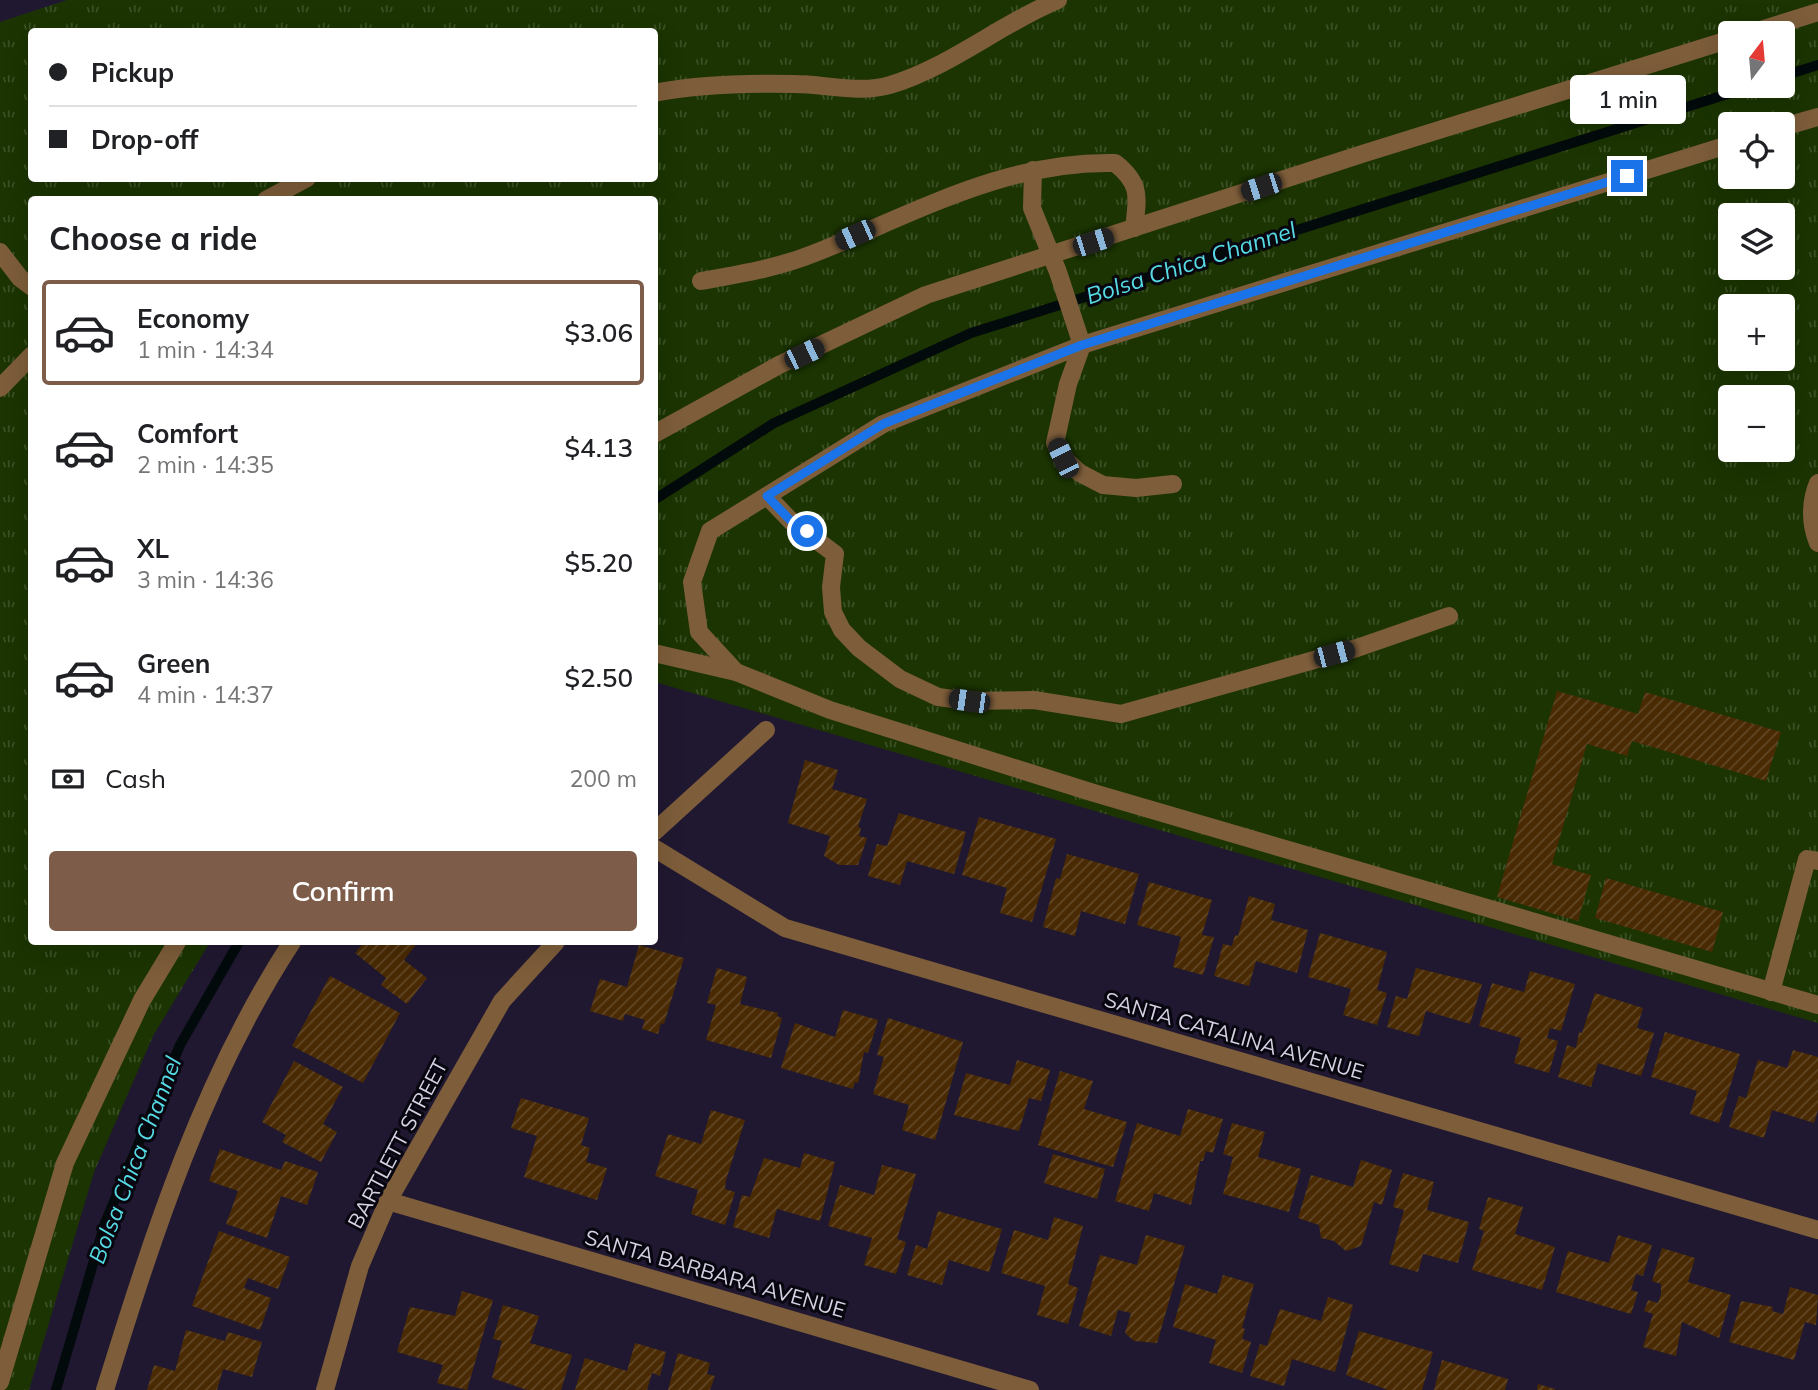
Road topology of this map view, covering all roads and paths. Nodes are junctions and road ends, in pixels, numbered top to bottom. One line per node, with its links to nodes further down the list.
1 (1058, 0): 5 (street)
2 (1818, 12): 3 (street)
3 (1789, 21)
4 (1718, 44): 12 (street)
5 (658, 92)
6 (1818, 117): 7 (street)
7 (1795, 124)
8 (1718, 148): 17 (street)
9 (1033, 170): 12 (street); 14 (street); 15 (street)
10 (300, 182): 11 (street)
11 (273, 196)
12 (1134, 228): 14 (street)
13 (0, 252): 16 (street)
14 (1055, 263): 17 (street); 20 (street)
15 (701, 281)
16 (28, 284)
17 (1080, 338): 22 (street); 23 (street)
18 (28, 359): 19 (street)
19 (0, 388)
20 (658, 432)
21 (1818, 483): 24 (street)
22 (1173, 484)
23 (767, 496): 25 (street); 27 (street)
24 (1818, 543)
25 (1449, 616)
26 (658, 654): 27 (street)
27 (736, 672): 35 (street)
28 (766, 730): 29 (street)
29 (658, 828)
30 (658, 850): 38 (street, SANTA CATALINA AVENUE)
31 (1818, 862): 35 (street)
32 (175, 945): 39 (street)
33 (290, 945): 40 (street)
34 (553, 945): 37 (street, BARTLETT STREET)
35 (1771, 992): 36 (street)
36 (1818, 1005)
37 (388, 1201): 41 (street, BARTLETT STREET); 42 (street, SANTA BARBARA AVENUE)
38 (1818, 1230)
39 (0, 1382)
40 (105, 1390)
41 (325, 1390)
42 (1030, 1390)

